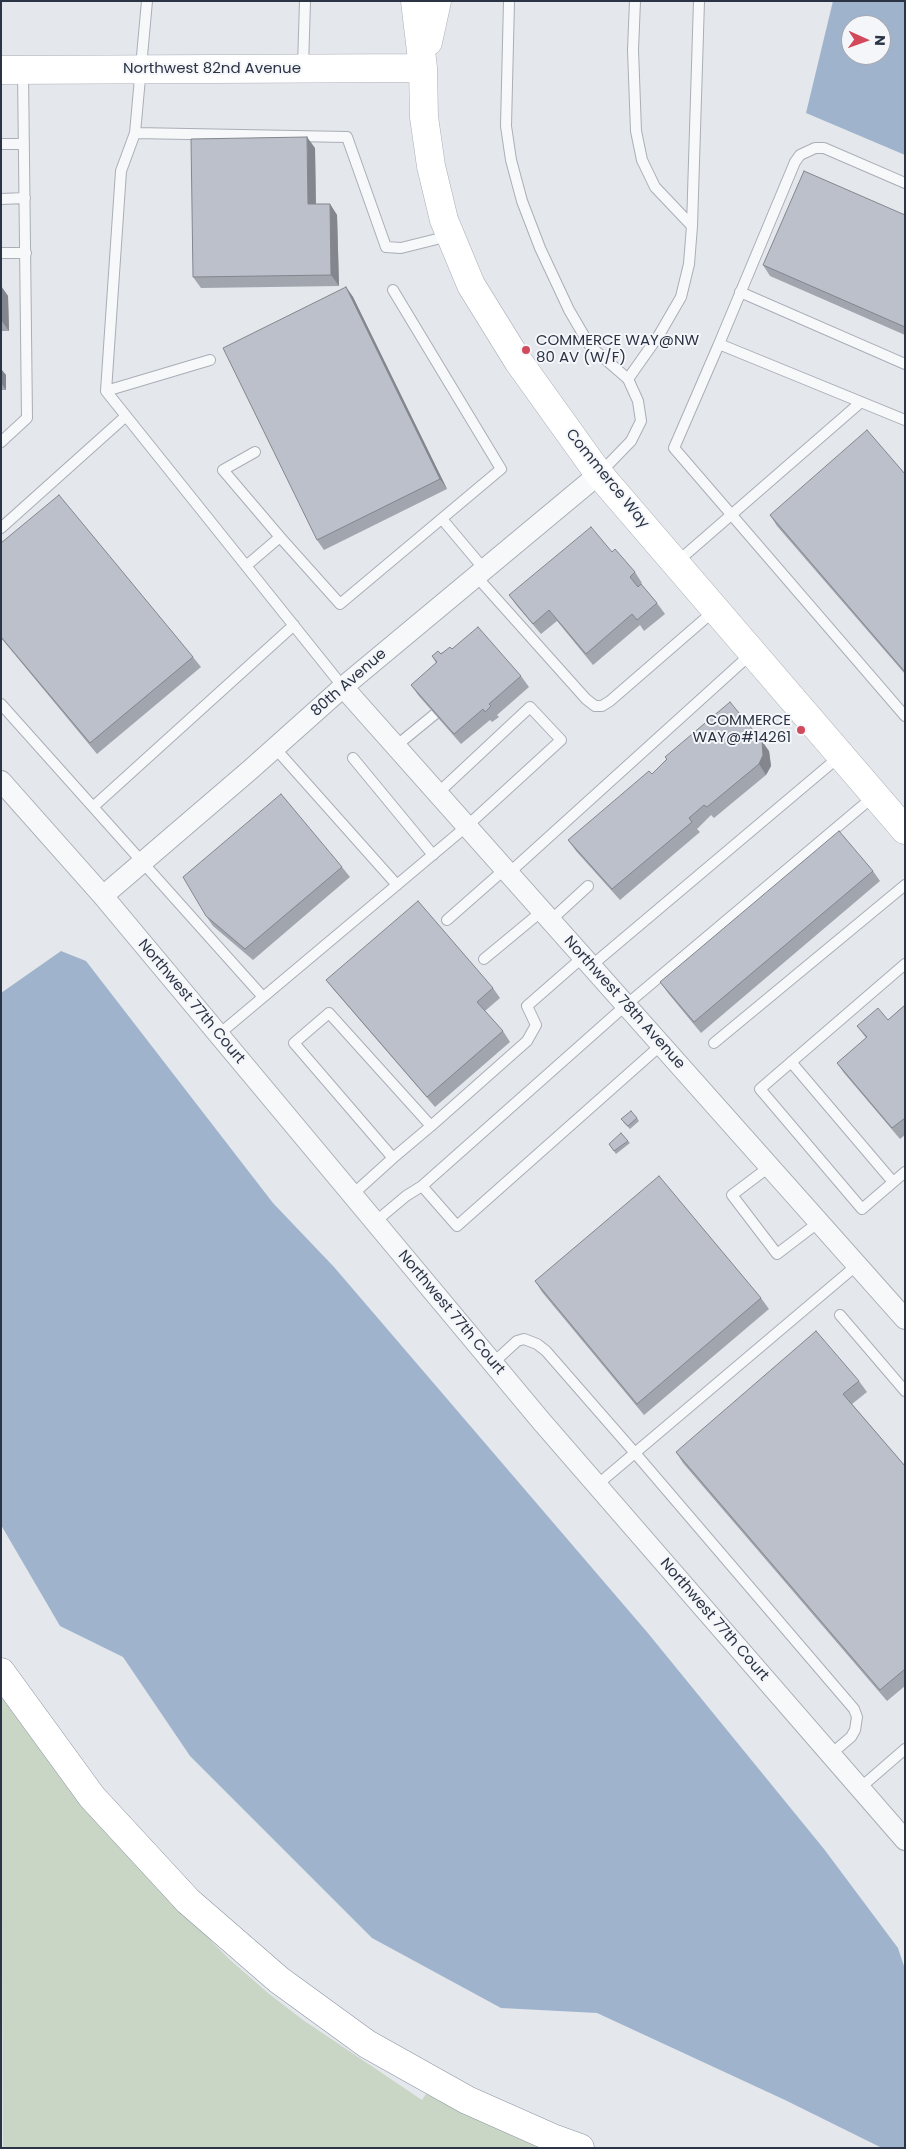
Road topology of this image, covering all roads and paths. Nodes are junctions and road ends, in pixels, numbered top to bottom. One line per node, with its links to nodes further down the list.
1 (147, 1): 10 (lane)
2 (305, 1): 8 (lane)
3 (416, 1): 9 (main road, Commerce Way)
4 (436, 1): 9 (main road, Commerce Way)
5 (509, 1): 27 (lane)
6 (635, 1): 18 (lane)
7 (698, 1): 18 (lane)
8 (303, 68): 9 (main road, Northwest 82nd Avenue); 10 (main road, Northwest 82nd Avenue)
9 (423, 68): 19 (main road, Commerce Way)
10 (140, 69): 11 (main road, Northwest 82nd Avenue); 12 (lane)
11 (12, 70): 14 (lane)
12 (135, 133): 19 (lane); 28 (lane)
13 (1, 144): 14 (lane)
14 (24, 144): 16 (lane)
15 (905, 183): 23 (lane)
16 (25, 198): 17 (lane); 21 (lane)
17 (1, 199)
18 (692, 226): 27 (lane)
19 (451, 236): 34 (main road, Commerce Way)
20 (1, 252): 21 (lane)
21 (26, 252): 32 (lane)
22 (393, 290): 36 (lane)
23 (740, 292): 24 (lane); 26 (lane)
24 (719, 344): 29 (lane); 35 (lane)
25 (210, 360): 28 (lane)
26 (905, 364)
27 (628, 378): 34 (lane)
28 (106, 391): 30 (lane)
29 (861, 402): 31 (lane); 35 (lane)
30 (126, 416): 37 (lane); 40 (lane)
31 (905, 420)
32 (1, 442)
33 (255, 452): 38 (lane)
34 (599, 474): 39 (main road, Commerce Way); 41 (street, 80th Avenue)
35 (732, 515): 39 (lane); 48 (lane)
36 (442, 519): 38 (lane); 41 (lane)
37 (1, 528)
38 (280, 537): 40 (lane)
39 (676, 563): 42 (main road, Commerce Way)
40 (246, 566): 43 (lane)
41 (480, 573): 42 (lane); 45 (street, 80th Avenue)
42 (715, 609): 44 (main road, Commerce Way)
43 (294, 625): 45 (lane); 56 (lane)
44 (753, 653): 51 (main road, Commerce Way); 61 (lane)
45 (343, 687): 49 (street, Northwest 78th Avenue); 50 (street, 80th Avenue)
46 (1, 704): 56 (lane)
47 (434, 714): 49 (lane)
48 (905, 716)
49 (396, 746): 54 (street, Northwest 78th Avenue)
50 (275, 748): 60 (street, 80th Avenue); 62 (lane)
51 (840, 755): 55 (main road, Commerce Way); 69 (lane)
52 (353, 758): 59 (lane)
53 (1, 781): 65 (street, Northwest 77th Court)
54 (438, 793): 57 (street, Northwest 78th Avenue); 57 (lane)
55 (874, 795): 58 (main road, Commerce Way); 72 (lane)
56 (93, 807): 60 (lane)
57 (467, 826): 59 (lane); 61 (street, Northwest 78th Avenue)
58 (905, 830)
59 (433, 855): 62 (lane)
60 (143, 863): 65 (street, 80th Avenue); 71 (lane)
61 (507, 871): 66 (street, Northwest 78th Avenue); 67 (lane)
62 (397, 885): 71 (lane)
63 (905, 885): 74 (lane)
64 (588, 886): 66 (lane)
65 (103, 896): 73 (street, Northwest 77th Court)
66 (546, 916): 68 (lane); 69 (street, Northwest 78th Avenue)
67 (447, 920)
68 (484, 959)
69 (587, 961): 72 (street, Northwest 78th Avenue); 77 (lane)
70 (905, 964): 76 (lane)
71 (263, 997): 73 (lane)
72 (626, 1005): 75 (street, Northwest 78th Avenue); 82 (lane)
73 (218, 1035): 83 (street, Northwest 77th Court)
74 (714, 1043)
75 (661, 1045): 79 (street, Northwest 78th Avenue); 82 (lane)
76 (791, 1062): 81 (lane); 81 (lane)
77 (430, 1126): 78 (lane); 78 (lane)
78 (393, 1158): 83 (lane)
79 (769, 1166): 85 (street, Northwest 78th Avenue); 85 (lane)
80 (905, 1172): 81 (lane)
81 (893, 1182)
82 (422, 1186): 84 (lane)
83 (352, 1195): 84 (street, Northwest 77th Court)
84 (375, 1222): 89 (street, Northwest 77th Court)
85 (819, 1222): 86 (street, Northwest 78th Avenue)
86 (857, 1266): 88 (street, Northwest 78th Avenue); 91 (lane)
87 (840, 1315): 90 (lane)
88 (905, 1319)
89 (493, 1363): 91 (lane); 92 (street, Northwest 77th Court)
90 (905, 1391)
91 (635, 1453): 92 (lane); 95 (lane)
92 (596, 1485): 95 (street, Northwest 77th Court)
93 (1, 1672): 98 (main road)
94 (905, 1749): 96 (lane)
95 (831, 1754): 96 (street, Northwest 77th Court)
96 (860, 1788): 97 (street, Northwest 77th Court)
97 (905, 1840)
98 (580, 2148)

